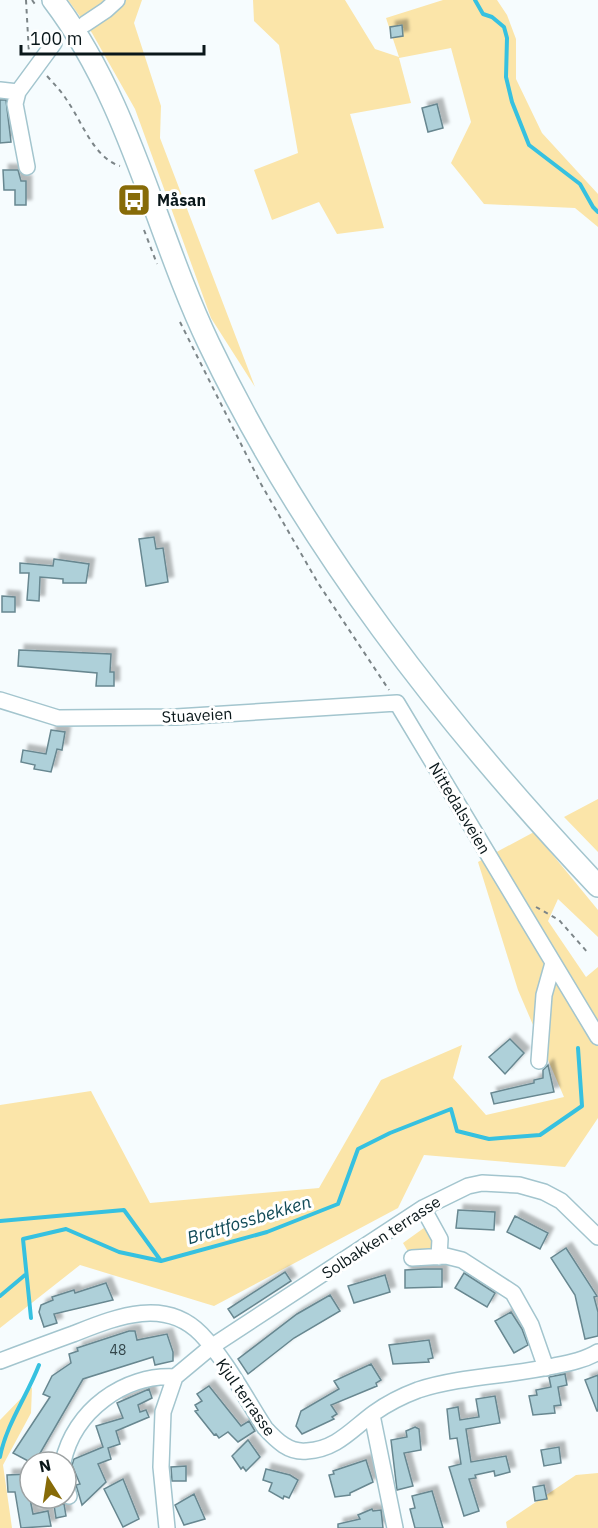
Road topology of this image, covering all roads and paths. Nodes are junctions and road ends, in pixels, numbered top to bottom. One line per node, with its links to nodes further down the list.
1 (26, 0): 7 (path)
2 (32, 0): 4 (path)
3 (117, 0): 5 (street)
4 (46, 5): 15 (highway)
5 (85, 24)
6 (54, 44): 7 (street)
7 (35, 66): 9 (street); 10 (path)
8 (0, 90): 9 (street)
9 (18, 92): 11 (street)
10 (120, 166)
11 (27, 167)
12 (318, 583): 14 (path)
13 (0, 700): 14 (street, Stuaveien)
14 (397, 703): 16 (street, Nittedalsveien)
15 (598, 886)
16 (514, 898): 17 (path); 18 (street, Nittedalsveien)
17 (589, 954)
18 (553, 963): 19 (street, Nittedalsveien); 20 (street)
19 (598, 1036)
20 (539, 1060)
21 (423, 1208): 22 (street, Solbakken terrasse); 23 (street); 25 (street, Solbakken terrasse)
22 (598, 1237)
23 (440, 1257): 24 (street); 28 (street)
24 (411, 1258)
25 (211, 1347): 27 (street, Kjul terrasse); 29 (street, Solbakken terrasse); 30 (street, Kjul terrasse)
26 (598, 1352): 28 (street, Kjul terrasse)
27 (0, 1361)
28 (546, 1368): 30 (street, Kjul terrasse)
29 (175, 1377): 31 (street); 32 (street)
30 (372, 1415): 33 (street)
31 (67, 1450)
32 (167, 1528)
33 (395, 1528)

